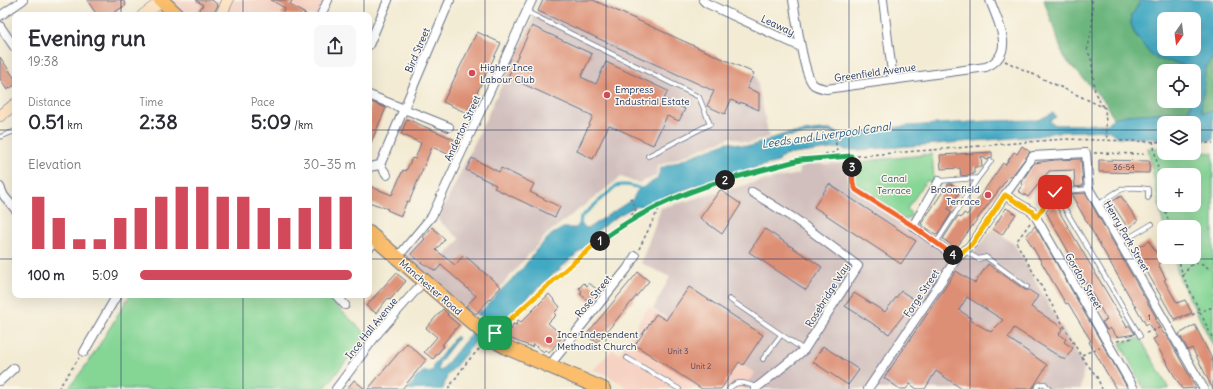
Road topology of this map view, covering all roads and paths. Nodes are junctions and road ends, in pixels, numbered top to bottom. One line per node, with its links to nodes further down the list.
1 (23, 0): 18 (street)
2 (161, 0): 13 (street); 14 (highway)
3 (228, 0): 15 (street)
4 (327, 0): 16 (street)
5 (450, 0): 29 (street, Bird Street)
6 (532, 0): 17 (street, Anderton Street)
7 (704, 0): 23 (street, Leaway)
8 (793, 0): 23 (street, Greenfield Avenue)
9 (883, 0): 25 (street)
10 (990, 0): 24 (street)
11 (1092, 0): 28 (path)
12 (385, 2): 21 (street)
13 (147, 12)
14 (174, 12)
15 (222, 12)
16 (322, 12)
17 (527, 12): 42 (lane); 71 (street, Anderton Street)
18 (0, 16)
19 (0, 26): 20 (street)
20 (3, 37): 22 (street)
21 (372, 38)
22 (12, 45)
23 (801, 47): 25 (street, Greenfield Avenue)
24 (999, 58): 25 (street, Greenfield Avenue); 28 (path)
25 (893, 80)
26 (372, 96): 29 (street)
27 (12, 106): 30 (street)
28 (1102, 107): 35 (path)
29 (403, 109): 31 (street); 46 (street, Bird Street)
30 (0, 116)
31 (449, 127)
32 (12, 132): 33 (lane)
33 (0, 137)
34 (835, 138): 44 (path)
35 (1107, 140): 36 (path); 43 (path)
36 (1153, 142): 37 (path); 48 (path)
37 (1157, 142)
38 (1201, 143): 39 (path)
39 (1213, 143)
40 (1086, 153): 41 (path); 53 (street, Henry Park Street); 56 (street, Forge Street)
41 (1144, 154)
42 (648, 156)
43 (851, 156): 44 (path); 65 (lane)
44 (823, 158): 59 (path)
45 (991, 161): 50 (lane)
46 (380, 165): 47 (street); 49 (street)
47 (372, 166)
48 (1158, 168)
49 (387, 175)
50 (978, 178): 51 (lane); 67 (lane)
51 (940, 181): 65 (street)
52 (0, 186): 61 (street)
53 (1089, 189): 55 (lane); 60 (street, Henry Park Street)
54 (752, 192): 90 (street, Rosebridge Way)
55 (1055, 192): 62 (lane); 86 (lane)
56 (1005, 195): 62 (street, Gordon Street); 69 (street, Forge Street)
57 (630, 198): 63 (path)
58 (1148, 198): 60 (lane)
59 (661, 204): 63 (path); 70 (path)
60 (1098, 205): 68 (street, Henry Park Street)
61 (12, 206)
62 (1036, 217): 89 (street, Gordon Street); 92 (path)
63 (630, 222): 87 (path)
64 (1152, 224): 68 (lane)
65 (913, 226): 67 (street)
66 (372, 240): 71 (highway, Manchester Road)
67 (936, 242): 72 (street)
68 (1119, 243): 84 (street, Henry Park Street)
69 (964, 250): 72 (street, Forge Street); 77 (lane)
70 (636, 256): 95 (street, Rose Street)
71 (397, 258): 76 (highway, Manchester Road)
72 (956, 258): 105 (street, Forge Street)
73 (1180, 264): 75 (path)
74 (1211, 270): 75 (path)
75 (1183, 276): 83 (path)
76 (424, 281): 87 (highway, Manchester Road); 101 (street, Ince Hall Avenue)
77 (1027, 287)
78 (114, 298): 91 (street)
79 (339, 298): 81 (street)
80 (729, 299): 85 (lane)
81 (345, 305)
82 (1213, 307): 83 (path)
83 (1200, 312): 84 (path); 88 (path)
84 (1167, 325): 110 (street, Henry Park Street)
85 (781, 335): 90 (lane); 94 (lane)
86 (1140, 336)
87 (491, 337): 95 (highway, Manchester Road); 102 (path)
88 (1213, 339)
89 (1108, 343): 92 (path); 109 (street, Gordon Street)
90 (804, 350): 99 (street, Rosebridge Way)
91 (84, 352): 100 (path)
92 (1081, 356): 108 (path)
93 (627, 358): 103 (lane)
94 (763, 359)
95 (549, 366): 98 (highway, Manchester Road)
96 (14, 368): 97 (street)
97 (0, 381)
98 (599, 388)
99 (755, 388): 104 (lane)
100 (58, 389)
101 (336, 389)
102 (448, 389)
103 (679, 389)
104 (729, 389)
105 (868, 389)
106 (1036, 389): 107 (lane)
107 (1049, 389)
108 (1102, 389)
109 (1134, 389)
110 (1204, 389)

